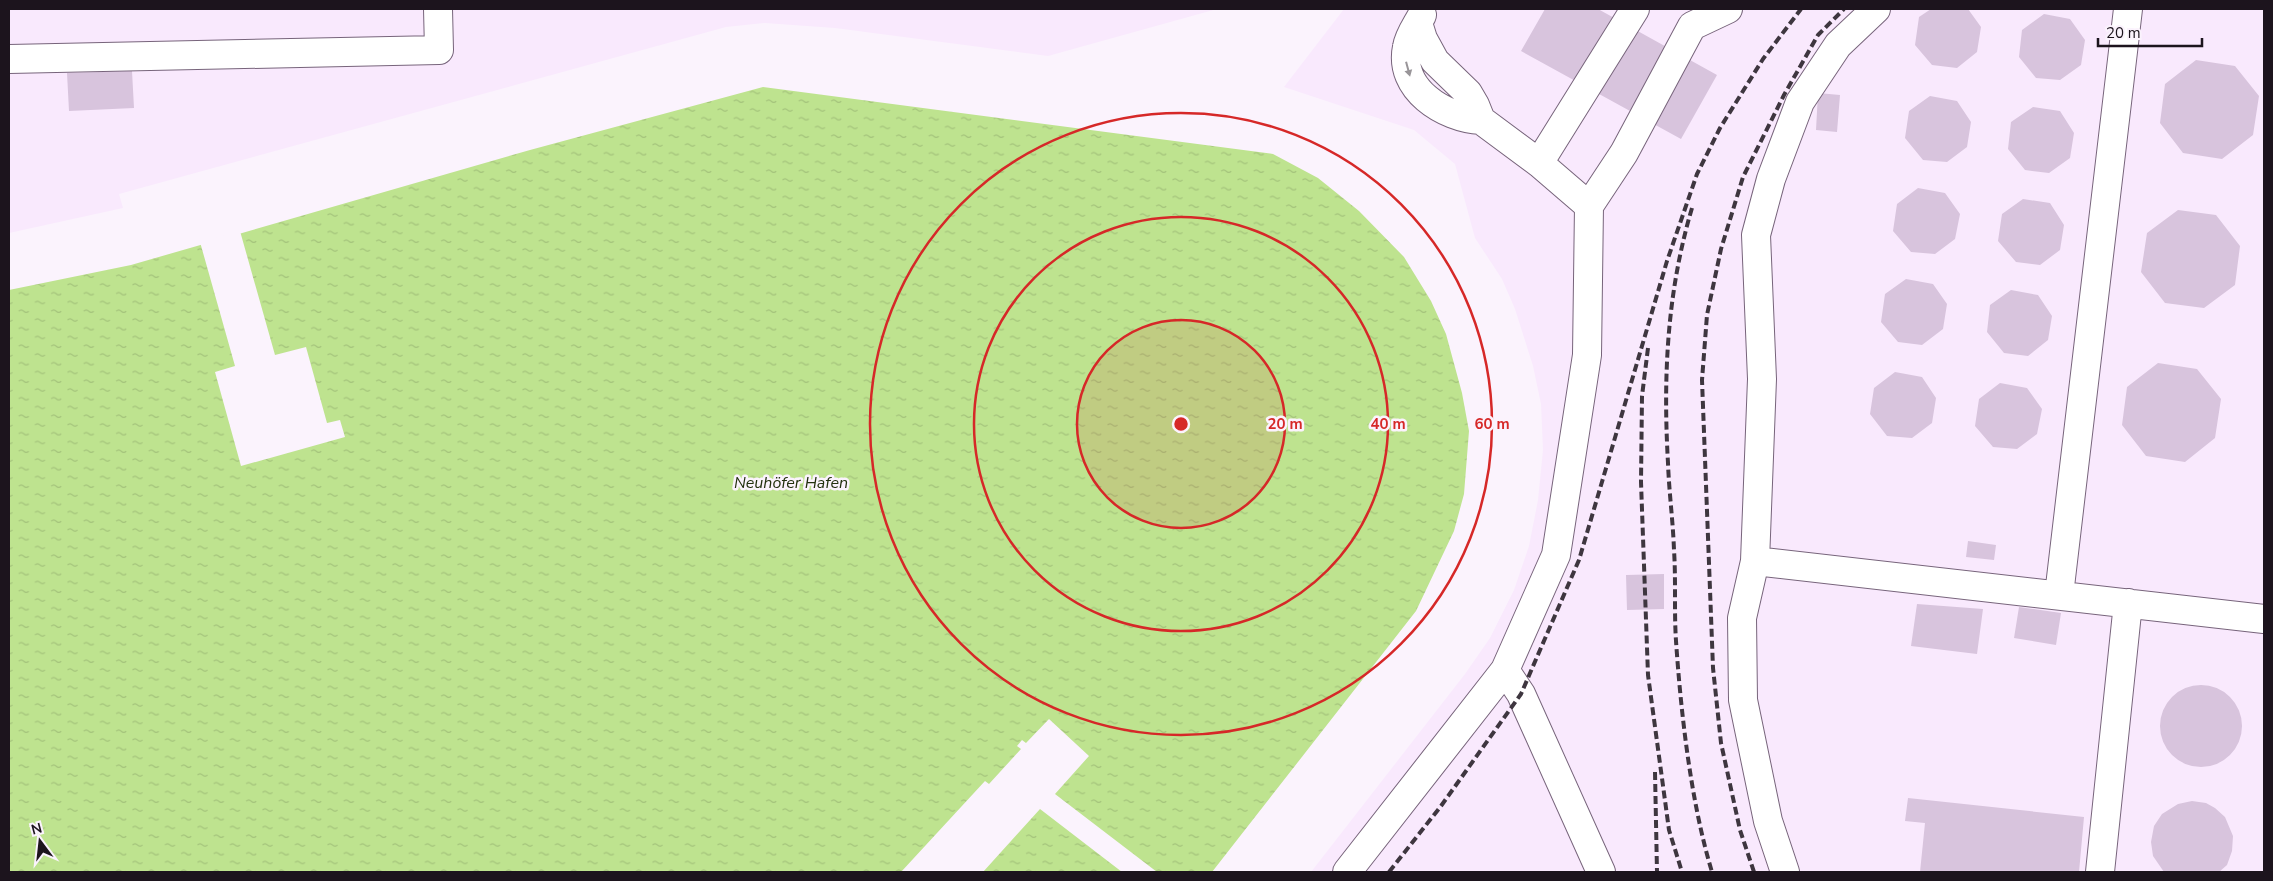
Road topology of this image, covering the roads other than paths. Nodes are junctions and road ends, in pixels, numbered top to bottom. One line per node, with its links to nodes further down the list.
1 (438, 9): 7 (lane)
2 (1635, 9): 8 (lane)
3 (1728, 9): 9 (lane)
4 (1876, 9): 10 (lane)
5 (2128, 9): 11 (lane)
6 (1421, 16): 8 (lane)
7 (9, 59)
8 (1539, 163): 9 (lane)
9 (1589, 206): 14 (lane)
10 (1755, 560): 11 (lane); 17 (lane)
11 (2058, 595): 12 (lane)
12 (2128, 603): 13 (lane); 18 (lane)
13 (2264, 619)
14 (1505, 670): 15 (lane); 16 (lane)
15 (1347, 872)
16 (1601, 872)
17 (1785, 872)
18 (2100, 872)

